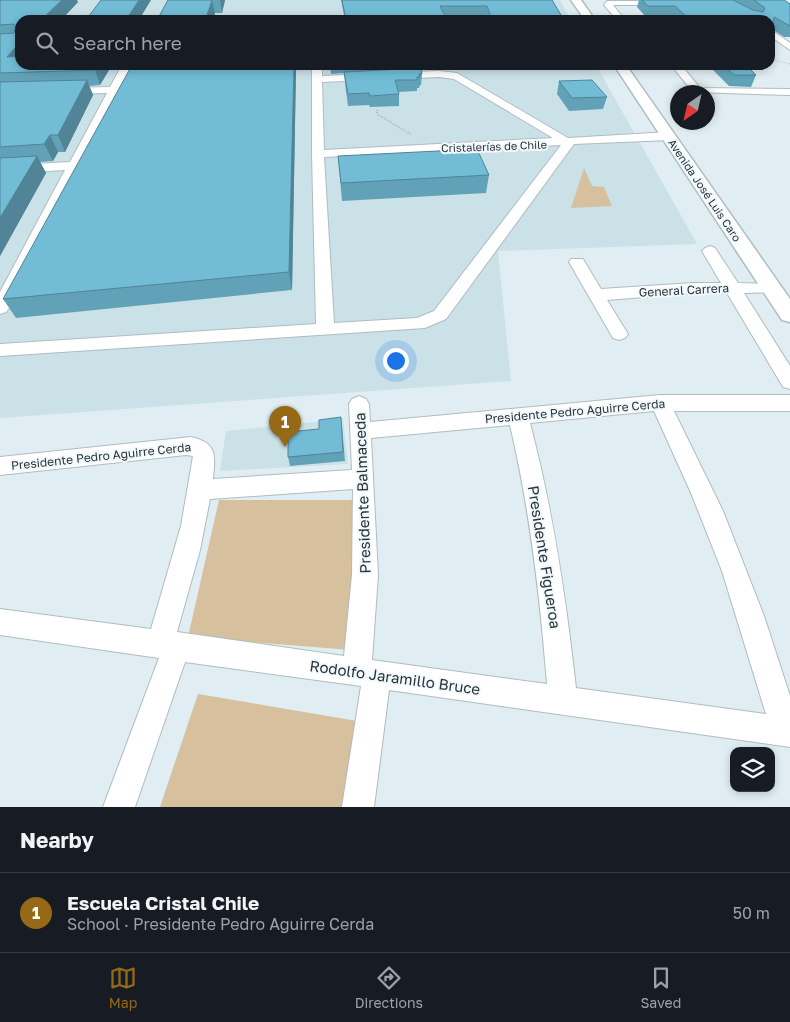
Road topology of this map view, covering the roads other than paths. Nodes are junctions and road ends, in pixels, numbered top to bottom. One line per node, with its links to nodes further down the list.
1 (576, 0): 3 (main road)
2 (671, 2): 4 (street)
3 (586, 15)
4 (617, 15)
5 (775, 36): 6 (street)
6 (790, 47)
7 (124, 70): 16 (street)
8 (317, 70): 14 (street)
9 (364, 70): 13 (street)
10 (402, 70): 13 (street); 21 (street)
11 (623, 70): 20 (main road, Avenida José Luis Caro)
12 (680, 70): 15 (street)
13 (365, 77): 14 (street)
14 (316, 79): 22 (street)
15 (692, 85)
16 (114, 90): 17 (street); 23 (street)
17 (57, 92)
18 (715, 92): 19 (street)
19 (790, 92)
20 (669, 136): 21 (street, Cristalerías de Chile); 28 (main road, Avenida José Luis Caro)
21 (569, 143): 22 (street, Cristalerías de Chile); 32 (street)
22 (318, 154): 32 (street)
23 (74, 166): 24 (street); 30 (street)
24 (0, 170)
25 (710, 251): 27 (street)
26 (577, 262): 29 (street)
27 (733, 288): 28 (street, General Carrera); 29 (street, General Carrera); 35 (street)
28 (772, 288): 31 (main road, Avenida José Luis Caro)
29 (596, 295): 33 (street)
30 (0, 308)
31 (790, 315)
32 (325, 328): 34 (street)
33 (619, 334)
34 (0, 350)
35 (790, 382)
36 (660, 403): 37 (street, Presidente Pedro Aguirre Cerda); 39 (street, Presidente Pedro Aguirre Cerda); 48 (street)
37 (790, 403)
38 (358, 404): 40 (street, Presidente Balmaceda)
39 (518, 416): 40 (street, Presidente Pedro Aguirre Cerda); 47 (street, Presidente Figueroa)
40 (360, 430): 42 (street, Presidente Balmaceda)
41 (0, 466): 43 (street, Presidente Pedro Aguirre Cerda)
42 (363, 479): 43 (street); 46 (street, Presidente Balmaceda)
43 (200, 490): 45 (street)
44 (0, 622): 45 (street, Rodolfo Jaramillo Bruce)
45 (169, 645): 46 (street, Rodolfo Jaramillo Bruce); 49 (street)
46 (367, 673): 47 (street, Rodolfo Jaramillo Bruce); 50 (street, Presidente Balmaceda)
47 (563, 699): 48 (street, Rodolfo Jaramillo Bruce)
48 (788, 732)
49 (119, 807)
50 (358, 807)

